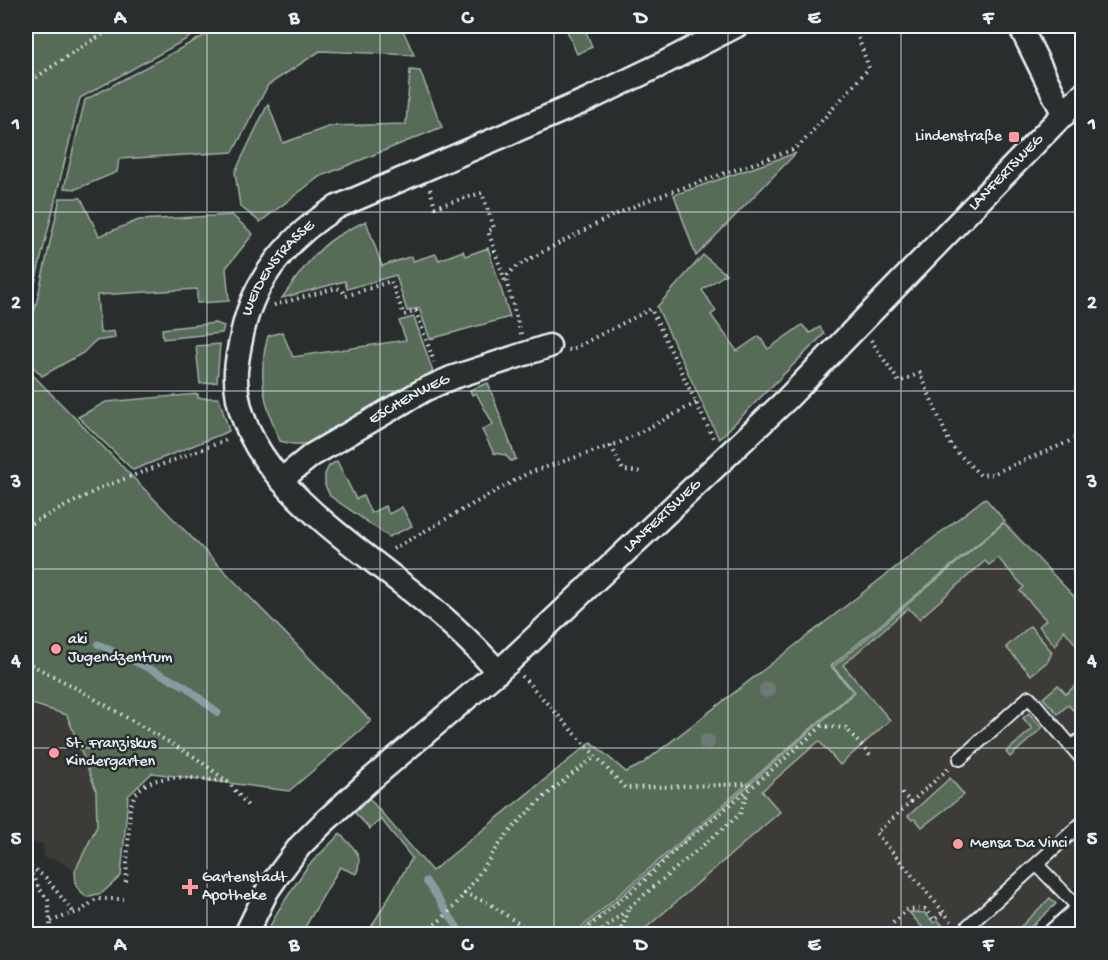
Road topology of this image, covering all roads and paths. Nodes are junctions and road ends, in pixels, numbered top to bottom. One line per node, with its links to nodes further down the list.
1 (117, 26): 5 (path)
2 (736, 26): 8 (street, WEIDENSTRASSE)
3 (854, 26): 9 (path)
4 (1020, 26): 7 (street)
5 (26, 84)
6 (1083, 95): 7 (street, LANFERTSWEG)
7 (1064, 115): 11 (street, LANFERTSWEG)
8 (424, 170): 9 (path); 10 (street, WEIDENSTRASSE)
9 (507, 284): 13 (path)
10 (247, 313): 14 (path); 16 (street, WEIDENSTRASSE)
11 (860, 325): 17 (path); 25 (street, LANFERTSWEG)
12 (549, 346): 13 (street, ESCHENWEG); 15 (path)
13 (526, 352): 14 (street, ESCHENWEG)
14 (458, 375): 21 (street, ESCHENWEG)
15 (696, 403): 18 (path); 19 (path)
16 (249, 430): 21 (street, WEIDENSTRASSE); 22 (path)
17 (1083, 431)
18 (716, 445)
19 (611, 446): 20 (path); 23 (path)
20 (642, 472)
21 (281, 480): 25 (street, WEIDENSTRASSE)
22 (26, 526)
23 (390, 551)
24 (26, 662): 32 (path)
25 (504, 667): 28 (path); 51 (street, LANFERTSWEG)
26 (1083, 738): 27 (lane)
27 (1072, 747): 30 (lane); 31 (lane)
28 (596, 757): 33 (path); 41 (path)
29 (873, 758): 33 (path)
30 (960, 759): 35 (path)
31 (1083, 759)
32 (228, 782): 36 (path); 40 (path)
33 (750, 788): 43 (path); 55 (path)
34 (902, 793): 35 (path)
35 (911, 802): 47 (path)
36 (248, 806)
37 (1083, 823): 39 (lane)
38 (26, 863): 45 (path); 46 (path)
39 (1037, 865): 44 (lane); 49 (lane)
40 (126, 882)
41 (464, 893): 48 (path); 54 (path)
42 (124, 899): 45 (path)
43 (629, 908): 56 (path); 57 (path)
44 (1082, 910): 58 (street)
45 (74, 913): 46 (path)
46 (51, 921): 50 (path)
47 (893, 923)
48 (432, 926): 52 (path); 53 (path)
49 (968, 926)
50 (51, 934)
51 (246, 934)
52 (422, 934)
53 (435, 934)
54 (534, 934)
55 (580, 934)
56 (598, 934)
57 (620, 934)
58 (1056, 934)

